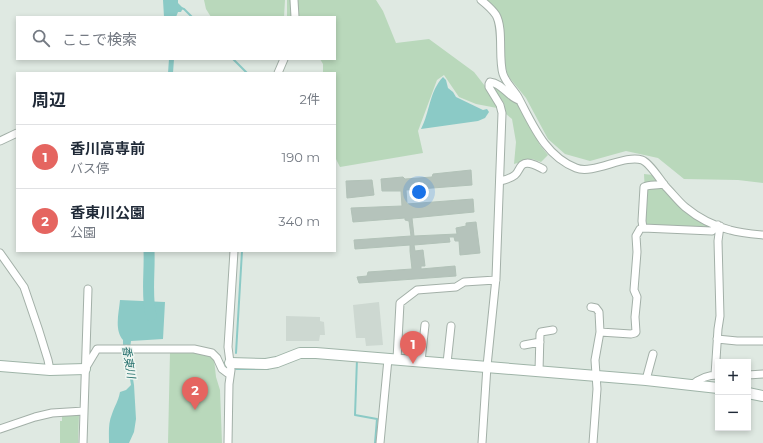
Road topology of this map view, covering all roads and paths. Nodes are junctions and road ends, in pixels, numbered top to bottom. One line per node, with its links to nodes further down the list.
1 (294, 0): 3 (street)
2 (480, 0): 6 (street)
3 (295, 16)
4 (284, 60): 5 (street)
5 (278, 72)
6 (519, 100): 10 (street); 11 (street)
7 (16, 134): 8 (street)
8 (0, 140)
9 (543, 169): 10 (street)
10 (500, 181): 17 (street)
11 (664, 184): 12 (street); 13 (street)
12 (719, 226): 13 (street); 14 (street); 24 (street)
13 (643, 228): 23 (street)
14 (763, 235)
15 (234, 252): 32 (street)
16 (0, 253): 37 (street)
17 (496, 280): 29 (street); 35 (street)
18 (88, 289): 36 (street)
19 (591, 307): 23 (street)
20 (425, 325): 31 (street)
21 (451, 326): 33 (street)
22 (554, 330): 26 (street)
23 (600, 332): 43 (street)
24 (717, 339): 25 (street); 30 (street)
25 (763, 341)
26 (540, 342): 27 (street); 38 (street)
27 (524, 345)
28 (653, 354): 44 (street)
29 (393, 359): 31 (street); 32 (street); 53 (street)
30 (717, 359)
31 (421, 361): 33 (street)
32 (230, 363): 40 (street)
33 (447, 363): 35 (street)
34 (0, 366): 37 (street)
35 (487, 366): 38 (street); 54 (street)
36 (85, 369): 37 (street); 40 (street); 49 (street)
37 (50, 370)
38 (539, 371): 43 (street)
39 (763, 374): 42 (street)
40 (230, 375): 52 (street)
41 (715, 375): 45 (street)
42 (751, 375)
43 (596, 376): 44 (street); 55 (street)
44 (645, 380): 45 (street)
45 (692, 385): 46 (street)
46 (715, 388)
47 (751, 394): 48 (street)
48 (763, 396)
49 (84, 411): 50 (street); 51 (street)
50 (0, 429)
51 (83, 443)
52 (228, 443)
53 (380, 443)
54 (482, 443)
55 (593, 443)

